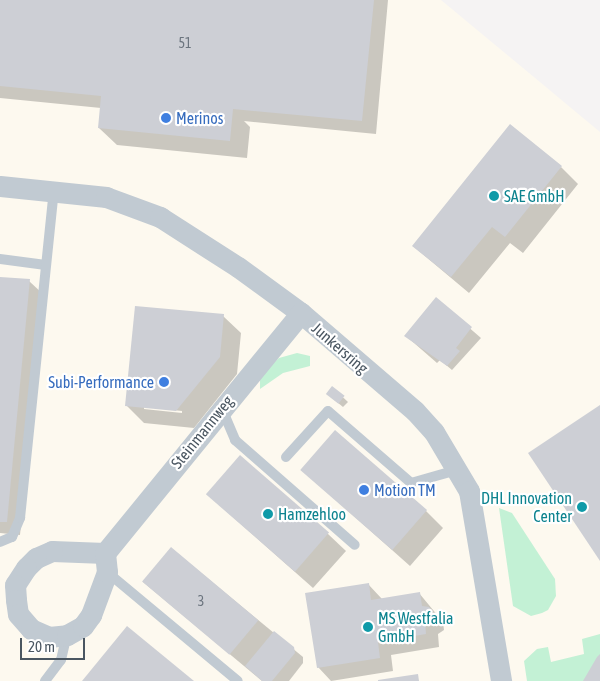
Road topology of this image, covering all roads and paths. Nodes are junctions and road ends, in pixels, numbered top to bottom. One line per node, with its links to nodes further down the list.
1 (0, 186): 2 (street, Junkersring)
2 (54, 191): 4 (lane); 5 (street, Junkersring)
3 (0, 259): 4 (lane)
4 (46, 265): 9 (lane)
5 (301, 313): 6 (street, Steinmannweg); 8 (street, Junkersring)
6 (221, 408): 10 (lane); 11 (street, Steinmannweg)
7 (286, 457): 8 (lane)
8 (458, 469): 15 (street, Junkersring)
9 (0, 542)
10 (355, 545)
11 (106, 562): 12 (street, Steinmannweg); 12 (street); 14 (lane)
12 (67, 635): 13 (lane)
13 (45, 681)
14 (238, 681)
15 (501, 681)

